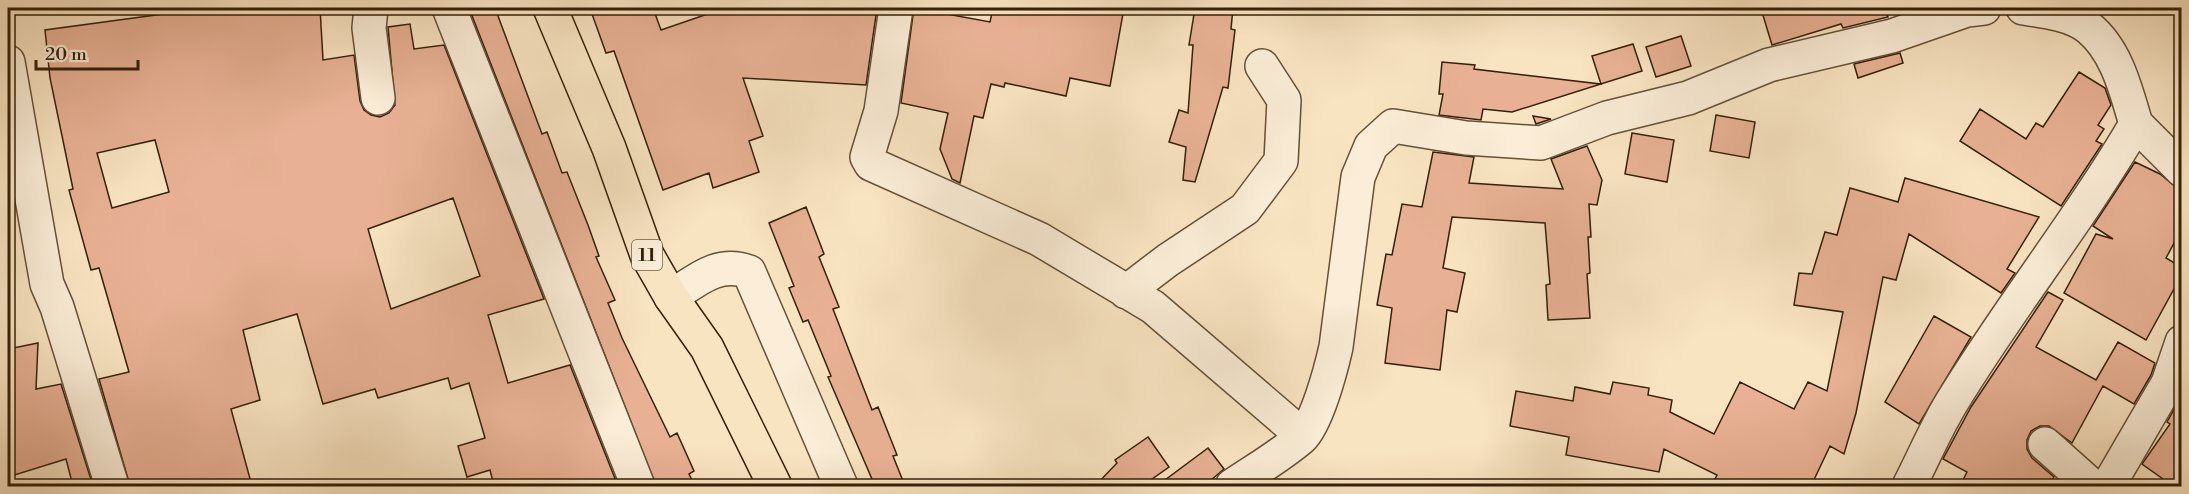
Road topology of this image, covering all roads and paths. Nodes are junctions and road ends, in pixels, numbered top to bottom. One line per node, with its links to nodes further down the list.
1 (371, 8): 9 (street)
2 (449, 8): 18 (street)
3 (550, 8): 13 (highway, 11)
4 (896, 8): 12 (street)
5 (1984, 8): 15 (street)
6 (2023, 8): 10 (street)
7 (8, 62): 17 (street)
8 (1262, 66): 12 (street)
9 (378, 98)
10 (2136, 124): 11 (street); 22 (street)
11 (2181, 170)
12 (1126, 292): 15 (street)
13 (671, 297): 19 (highway, 11); 20 (street)
14 (2181, 342): 24 (street)
15 (1302, 436): 21 (street)
16 (2045, 444): 23 (street)
17 (111, 486)
18 (638, 486)
19 (775, 486)
20 (841, 486)
21 (1232, 486)
22 (1909, 486)
23 (2092, 486)
24 (2108, 486)

